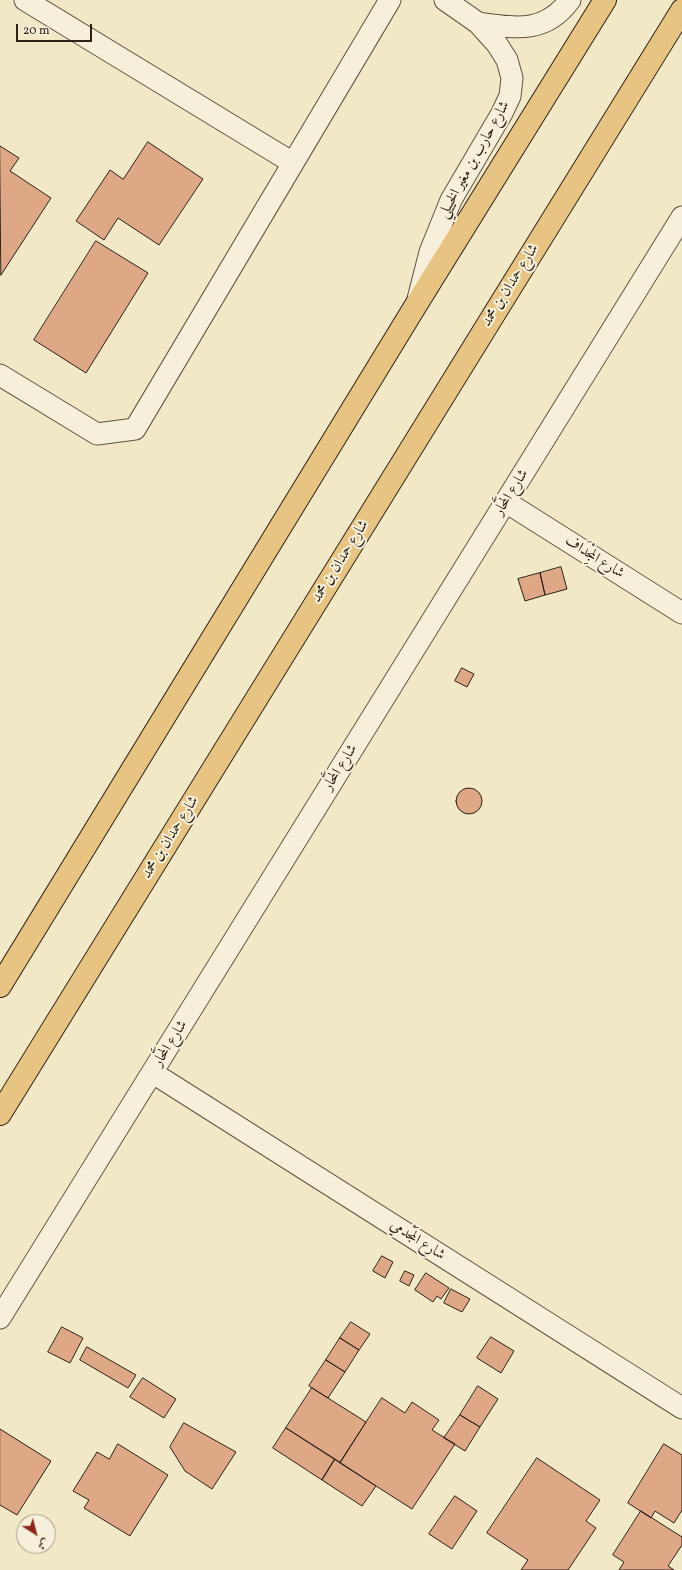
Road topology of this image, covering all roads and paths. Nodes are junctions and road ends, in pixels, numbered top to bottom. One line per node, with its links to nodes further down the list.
1 (25, 0): 8 (street)
2 (390, 0): 8 (street)
3 (445, 0): 7 (street, شارع حارب بن مغير الخييلي)
4 (570, 0): 7 (street, شارع حارب بن مغير الخييلي)
5 (606, 0): 10 (main road)
6 (682, 10): 16 (main road, شارع حمدان بن محمد)
7 (478, 23): 10 (street, شارع حارب بن مغير الخييلي)
8 (293, 163): 11 (street)
9 (682, 217): 12 (street, شارع المَحَّار)
10 (416, 305): 14 (main road)
11 (0, 375)
12 (506, 502): 13 (street, شارع المِجْدَاف); 15 (street, شارع المَحَّار)
13 (682, 613)
14 (0, 986)
15 (153, 1073): 17 (street, شارع المَحَّار); 18 (street, شارع المَجْدمي)
16 (0, 1114)
17 (0, 1318)
18 (682, 1408)

